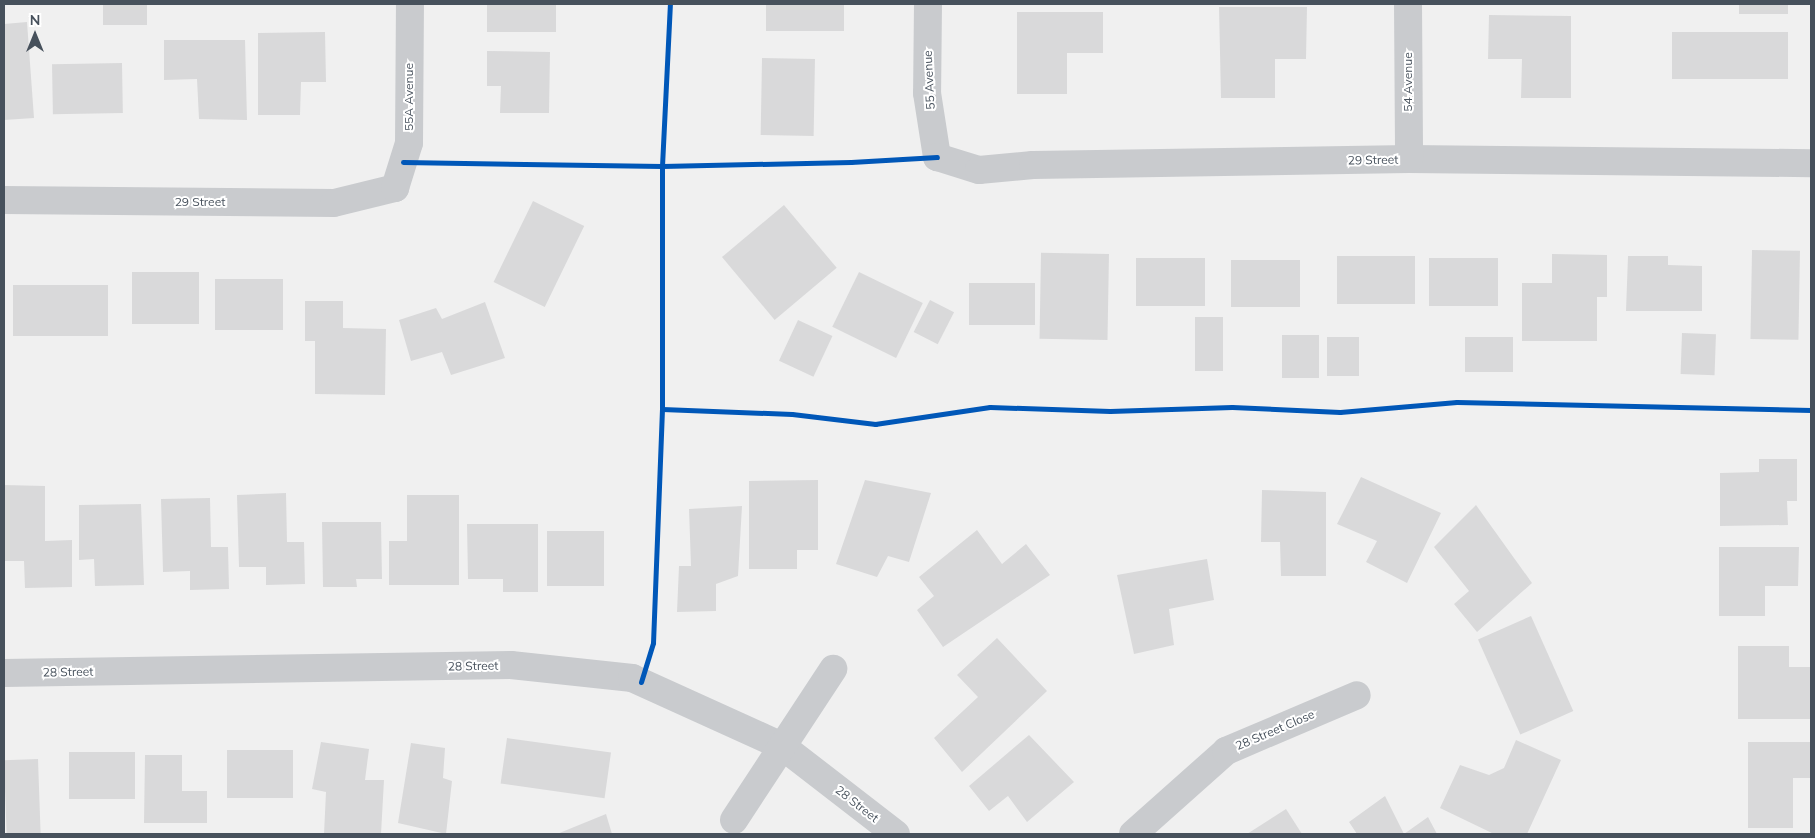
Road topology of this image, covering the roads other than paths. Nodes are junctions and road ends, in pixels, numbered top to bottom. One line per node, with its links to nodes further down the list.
1 (410, 4): 7 (street, 55A Avenue)
2 (928, 4): 4 (street, 55 Avenue)
3 (1408, 4): 5 (street, 54 Avenue)
4 (937, 157): 5 (street, 29 Street)
5 (1409, 160): 6 (street, 29 Street)
6 (1811, 163)
7 (394, 188): 8 (street, 29 Street)
8 (4, 200)
9 (833, 669): 12 (street)
10 (4, 673): 12 (street, 28 Street)
11 (1357, 695): 15 (street, 28 Street Close)
12 (782, 746): 13 (street); 14 (street, 28 Street)
13 (734, 820)
14 (896, 834)
15 (1133, 834)

